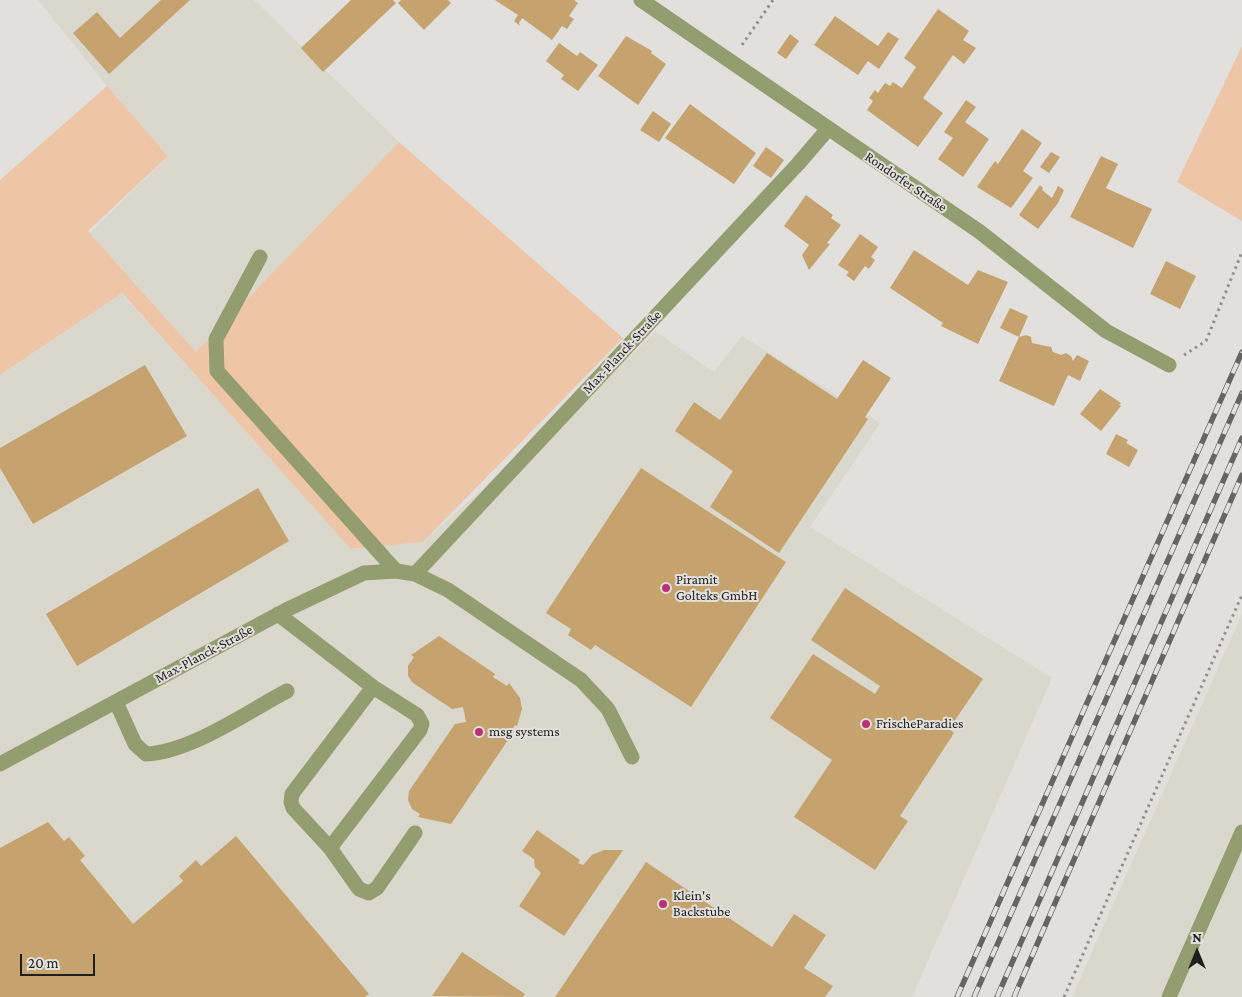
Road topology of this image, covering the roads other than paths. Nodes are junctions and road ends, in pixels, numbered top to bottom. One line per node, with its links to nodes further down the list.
1 (641, 0): 2 (street, Rondorfer Straße)
2 (828, 129): 4 (street, Rondorfer Straße); 6 (street, Max-Planck-Straße)
3 (260, 257): 5 (street)
4 (1169, 365)
5 (396, 571): 6 (street, Max-Planck-Straße); 7 (street, Max-Planck-Straße)
6 (415, 574): 11 (street, Max-Planck-Straße)
7 (278, 614): 8 (street); 10 (street, Max-Planck-Straße)
8 (373, 687): 15 (street); 15 (street)
9 (287, 690): 10 (street)
10 (116, 702): 12 (street, Max-Planck-Straße)
11 (632, 757)
12 (0, 764)
13 (1242, 832): 16 (street)
14 (415, 833): 15 (street)
15 (330, 848)
16 (1169, 997)

